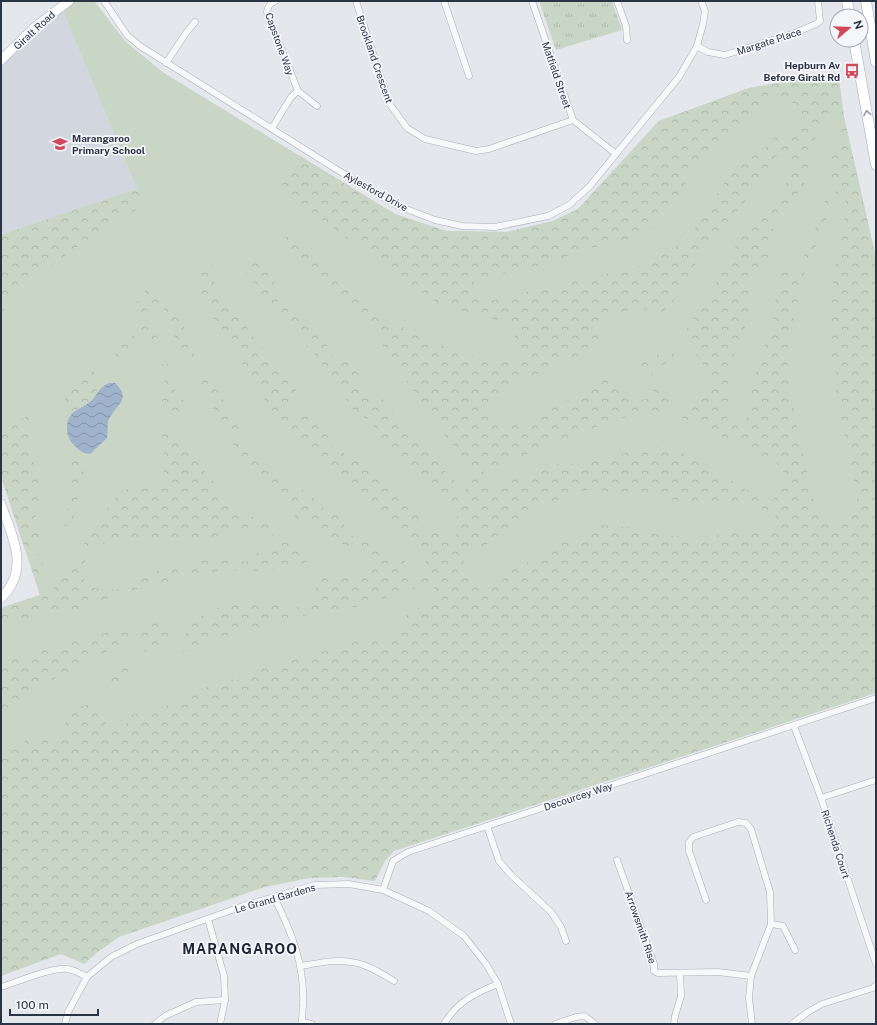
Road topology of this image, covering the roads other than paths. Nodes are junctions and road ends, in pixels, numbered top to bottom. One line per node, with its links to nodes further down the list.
1 (59, 1): 16 (street, Giralt Road)
2 (69, 1): 17 (street, Giralt Road)
3 (104, 1): 19 (street, Aylesford Drive)
4 (276, 1): 21 (street, Capstone Way)
5 (356, 1): 23 (street, Brookland Crescent)
6 (444, 1): 20 (street)
7 (532, 1): 23 (street, Matfield Street)
8 (617, 1): 13 (street)
9 (701, 1): 14 (street, Aylesford Drive)
10 (818, 1): 14 (street, Margate Place)
11 (866, 1): 18 (main road)
12 (195, 22): 19 (street)
13 (627, 40)
14 (697, 46): 25 (street, Aylesford Drive)
15 (855, 48): 26 (main road, one-way to 15)
16 (1, 52)
17 (1, 60)
18 (876, 62)
19 (166, 63): 24 (street, Aylesford Drive)
20 (469, 76)
21 (298, 91): 22 (street, Capstone Way); 24 (street)
22 (317, 106)
23 (573, 120): 25 (street, Matfield Street)
24 (272, 128): 25 (street, Aylesford Drive)
25 (616, 154)
26 (876, 165)
27 (1, 504): 30 (street)
28 (1, 516): 29 (street)
29 (1, 592)
30 (1, 598)
31 (876, 698): 32 (street, Decourcey Way)
32 (794, 726): 34 (street, Richenda Court); 35 (street, Decourcey Way)
33 (876, 780): 34 (street)
34 (821, 798): 44 (street, Richenda Court)
35 (487, 826): 37 (street, Decourcey Way); 42 (street)
36 (617, 860): 46 (street, Arrowsmith Rise)
37 (383, 890): 38 (street, Le Grand Gardens); 50 (street, Le Grand Gardens)
38 (274, 897): 40 (street, Le Grand Gardens); 45 (street)
39 (706, 900): 41 (street)
40 (208, 919): 48 (street, Le Grand Gardens); 53 (street)
41 (771, 924): 43 (street); 47 (street)
42 (566, 941)
43 (795, 950)
44 (876, 964)
45 (301, 966): 49 (street); 54 (street)
46 (680, 973): 47 (street, Arrowsmith Rise); 63 (street)
47 (751, 976): 64 (street)
48 (88, 977): 52 (street); 55 (street, Le Grand Gardens)
49 (394, 981)
50 (498, 984): 59 (street); 60 (street, Le Grand Gardens)
51 (876, 985): 65 (street)
52 (1, 987)
53 (225, 1000): 56 (street); 57 (street)
54 (301, 1023): 58 (street)
55 (65, 1024)
56 (155, 1024)
57 (220, 1024)
58 (312, 1024)
59 (444, 1024)
60 (511, 1024)
61 (554, 1024): 62 (street)
62 (595, 1024)
63 (674, 1024)
64 (752, 1024)
65 (792, 1024)

